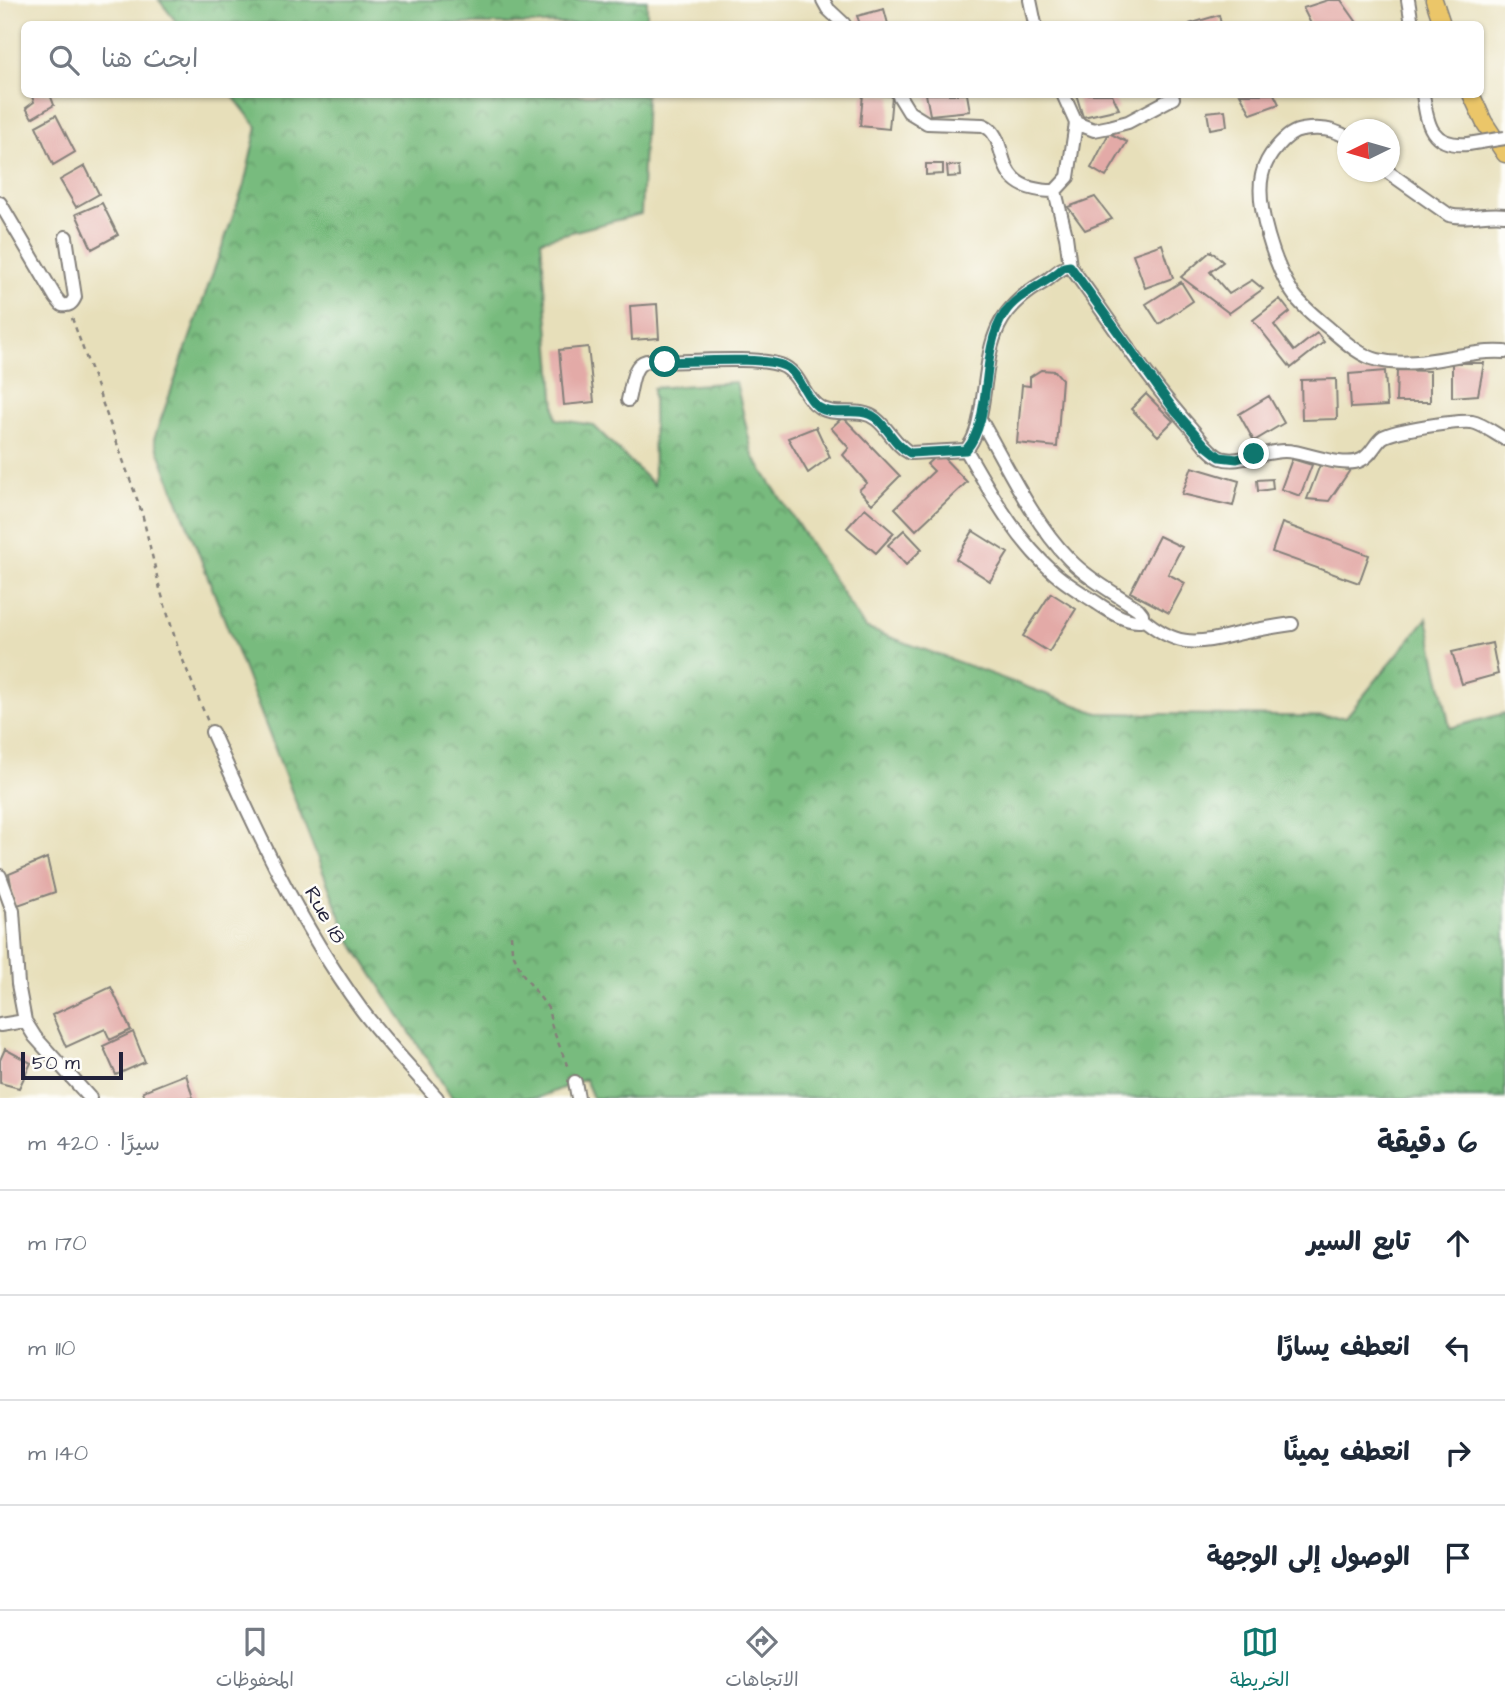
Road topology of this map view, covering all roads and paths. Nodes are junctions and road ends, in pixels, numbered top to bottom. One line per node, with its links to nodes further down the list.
1 (822, 0): 5 (street)
2 (1030, 0): 6 (street)
3 (1408, 0): 7 (street)
4 (1434, 0): 8 (main road)
5 (841, 21)
6 (1034, 21)
7 (1412, 21)
8 (1441, 21)
9 (900, 98): 19 (street)
10 (1065, 98): 14 (street)
11 (1174, 98): 14 (street)
12 (1424, 98): 16 (street, bridge)
13 (1473, 98): 17 (main road)
14 (1076, 123): 19 (street)
15 (1337, 133): 25 (street)
16 (1505, 138)
17 (1505, 154)
18 (1400, 180): 21 (street)
19 (1055, 191): 23 (street)
20 (0, 203): 24 (street)
21 (1505, 215)
22 (66, 237): 24 (street)
23 (1070, 266): 27 (street); 28 (street)
24 (68, 306): 32 (path)
25 (1505, 352)
26 (628, 400): 29 (street)
27 (980, 419): 29 (street); 30 (street)
28 (1505, 439)
29 (966, 450): 30 (street)
30 (1142, 618): 31 (street)
31 (1292, 624)
32 (212, 732): 39 (street, Rue 18)
33 (0, 876): 35 (street)
34 (511, 936): 37 (path)
35 (25, 1021): 36 (street); 38 (street)
36 (0, 1025)
37 (575, 1083): 40 (street)
38 (90, 1098)
39 (437, 1098)
40 (578, 1098)

